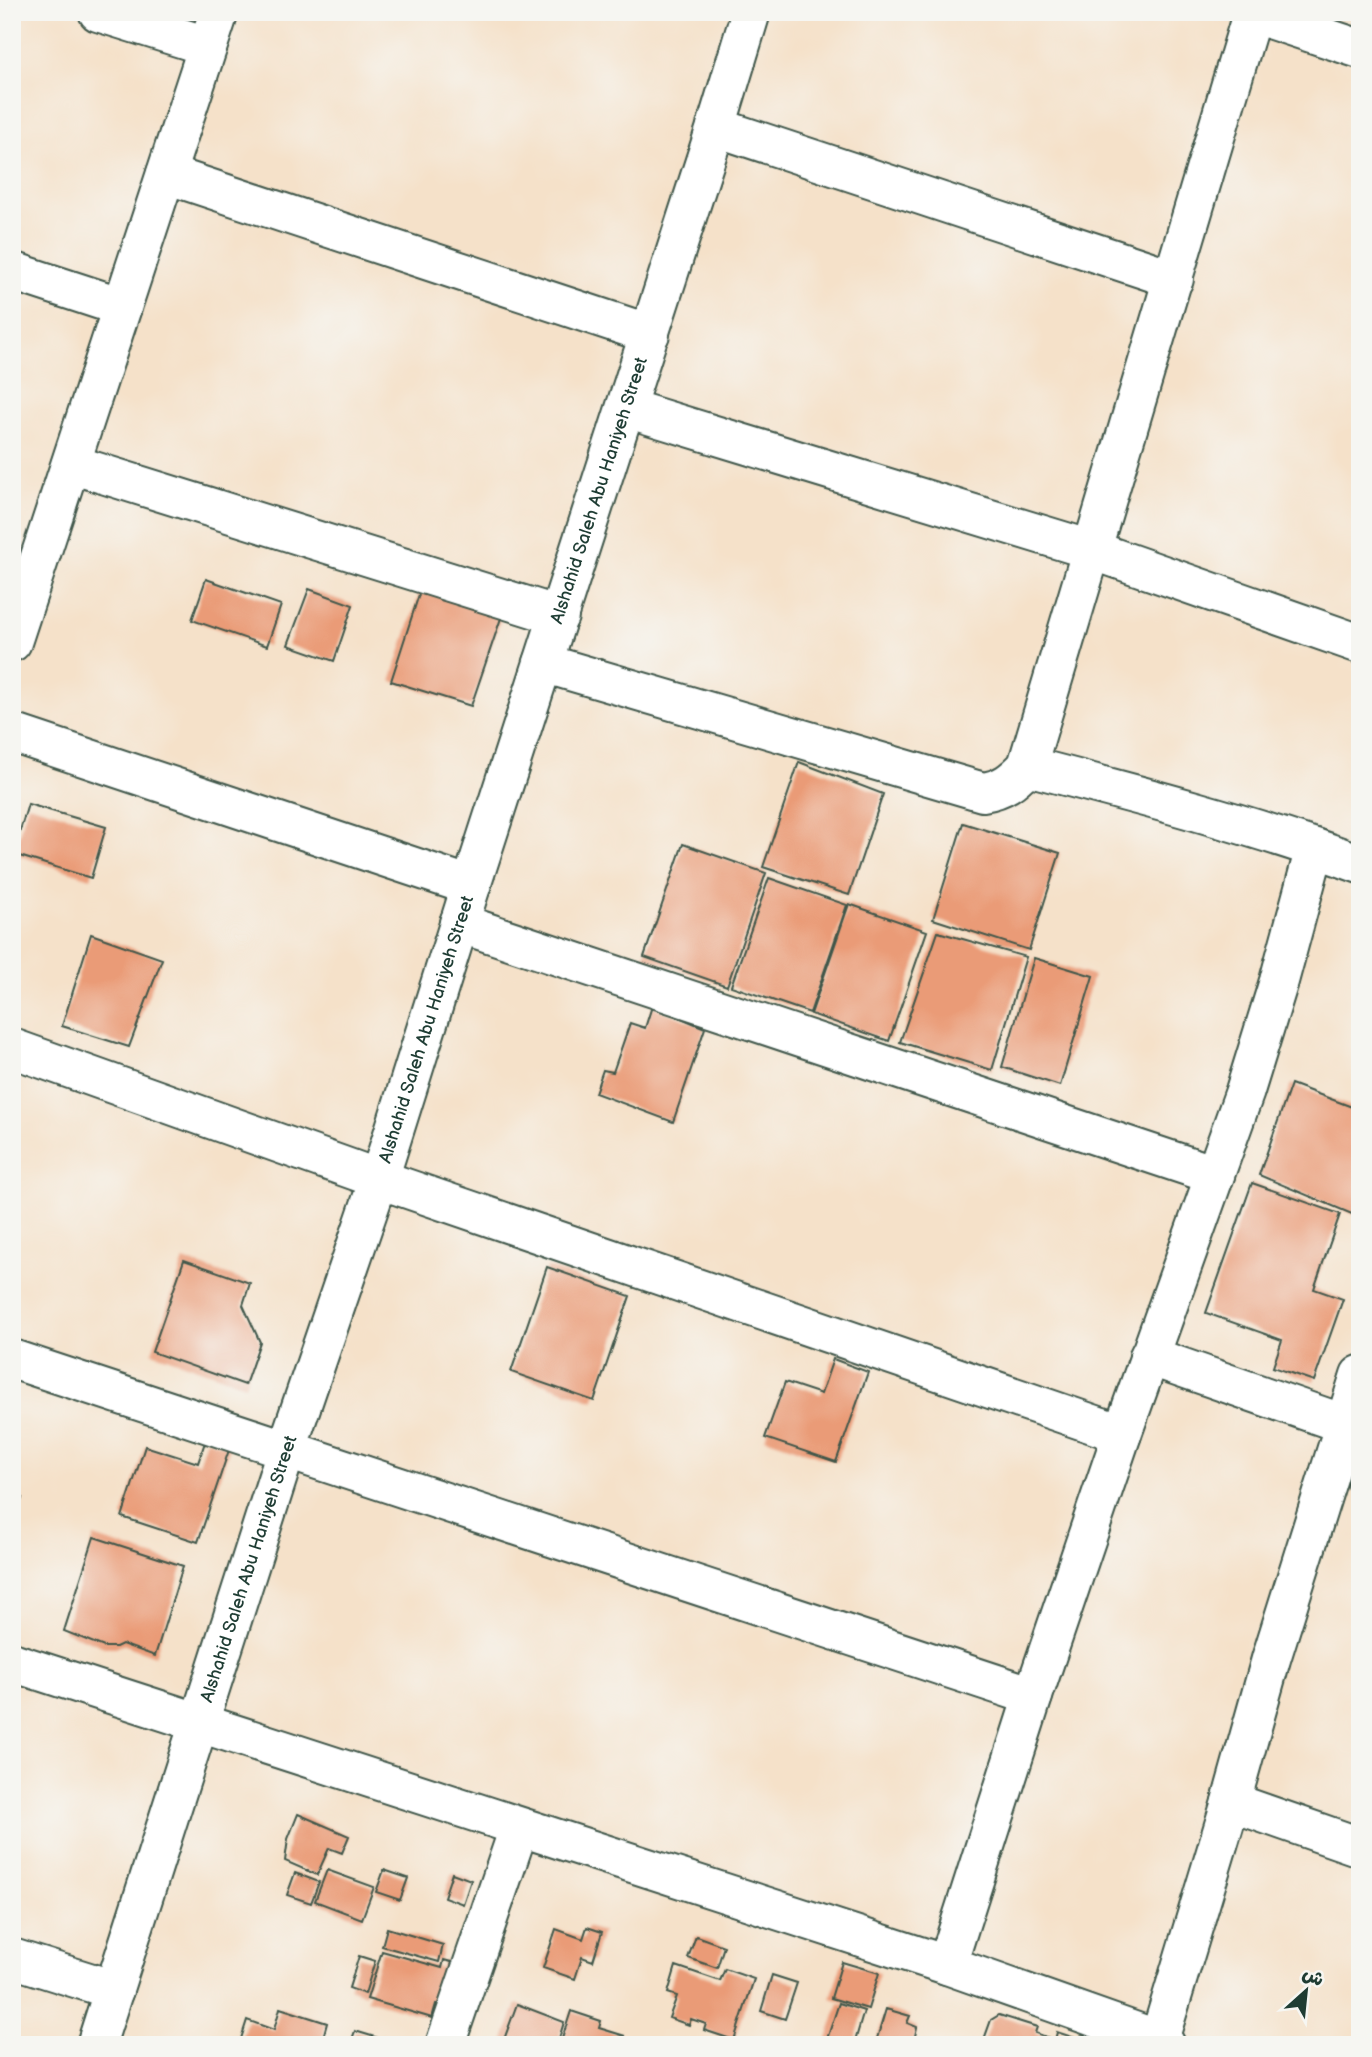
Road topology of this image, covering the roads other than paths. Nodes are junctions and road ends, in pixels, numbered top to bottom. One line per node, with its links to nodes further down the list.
1 (98, 12): 4 (street)
2 (1250, 13): 5 (street); 9 (street)
3 (744, 14): 6 (street, Alshahid Saleh Abu Haniyeh Street)
4 (213, 29): 7 (street)
5 (1360, 49)
6 (716, 127): 9 (street); 11 (street, Alshahid Saleh Abu Haniyeh Street)
7 (166, 174): 10 (street); 11 (street)
8 (12, 271): 10 (street)
9 (1174, 279): 14 (street)
10 (122, 307): 13 (street)
11 (650, 334): 12 (street, Alshahid Saleh Abu Haniyeh Street)
12 (626, 408): 14 (street); 16 (street, Alshahid Saleh Abu Haniyeh Street)
13 (71, 464): 15 (street); 16 (street)
14 (1092, 550): 18 (street); 21 (street)
15 (22, 581): 17 (street)
16 (559, 616): 19 (street, Alshahid Saleh Abu Haniyeh Street)
17 (12, 642)
18 (1360, 644)
19 (543, 663): 21 (street); 24 (street, Alshahid Saleh Abu Haniyeh Street)
20 (12, 733): 24 (street)
21 (1027, 766): 22 (street)
22 (1315, 848): 23 (street); 27 (street)
23 (1360, 864)
24 (471, 886): 25 (street, Alshahid Saleh Abu Haniyeh Street)
25 (459, 923): 27 (street); 28 (street, Alshahid Saleh Abu Haniyeh Street)
26 (12, 1048): 28 (street)
27 (1215, 1175): 29 (street)
28 (379, 1179): 33 (street); 34 (street, Alshahid Saleh Abu Haniyeh Street)
29 (1149, 1356): 32 (street); 33 (street)
30 (12, 1359): 34 (street)
31 (1360, 1375): 32 (street)
32 (1352, 1423): 38 (street)
33 (1122, 1434): 36 (street)
34 (286, 1451): 36 (street); 37 (street, Alshahid Saleh Abu Haniyeh Street)
35 (12, 1662): 37 (street)
36 (1033, 1696): 42 (street)
37 (198, 1723): 39 (street); 43 (street, Alshahid Saleh Abu Haniyeh Street)
38 (1231, 1802): 40 (street); 44 (street)
39 (519, 1828): 42 (street); 46 (street)
40 (1360, 1847)
41 (12, 1958): 43 (street)
42 (947, 1965): 44 (street)
43 (114, 1990): 45 (street, Alshahid Saleh Abu Haniyeh Street)
44 (1160, 2043)
45 (96, 2045)
46 (445, 2045)

